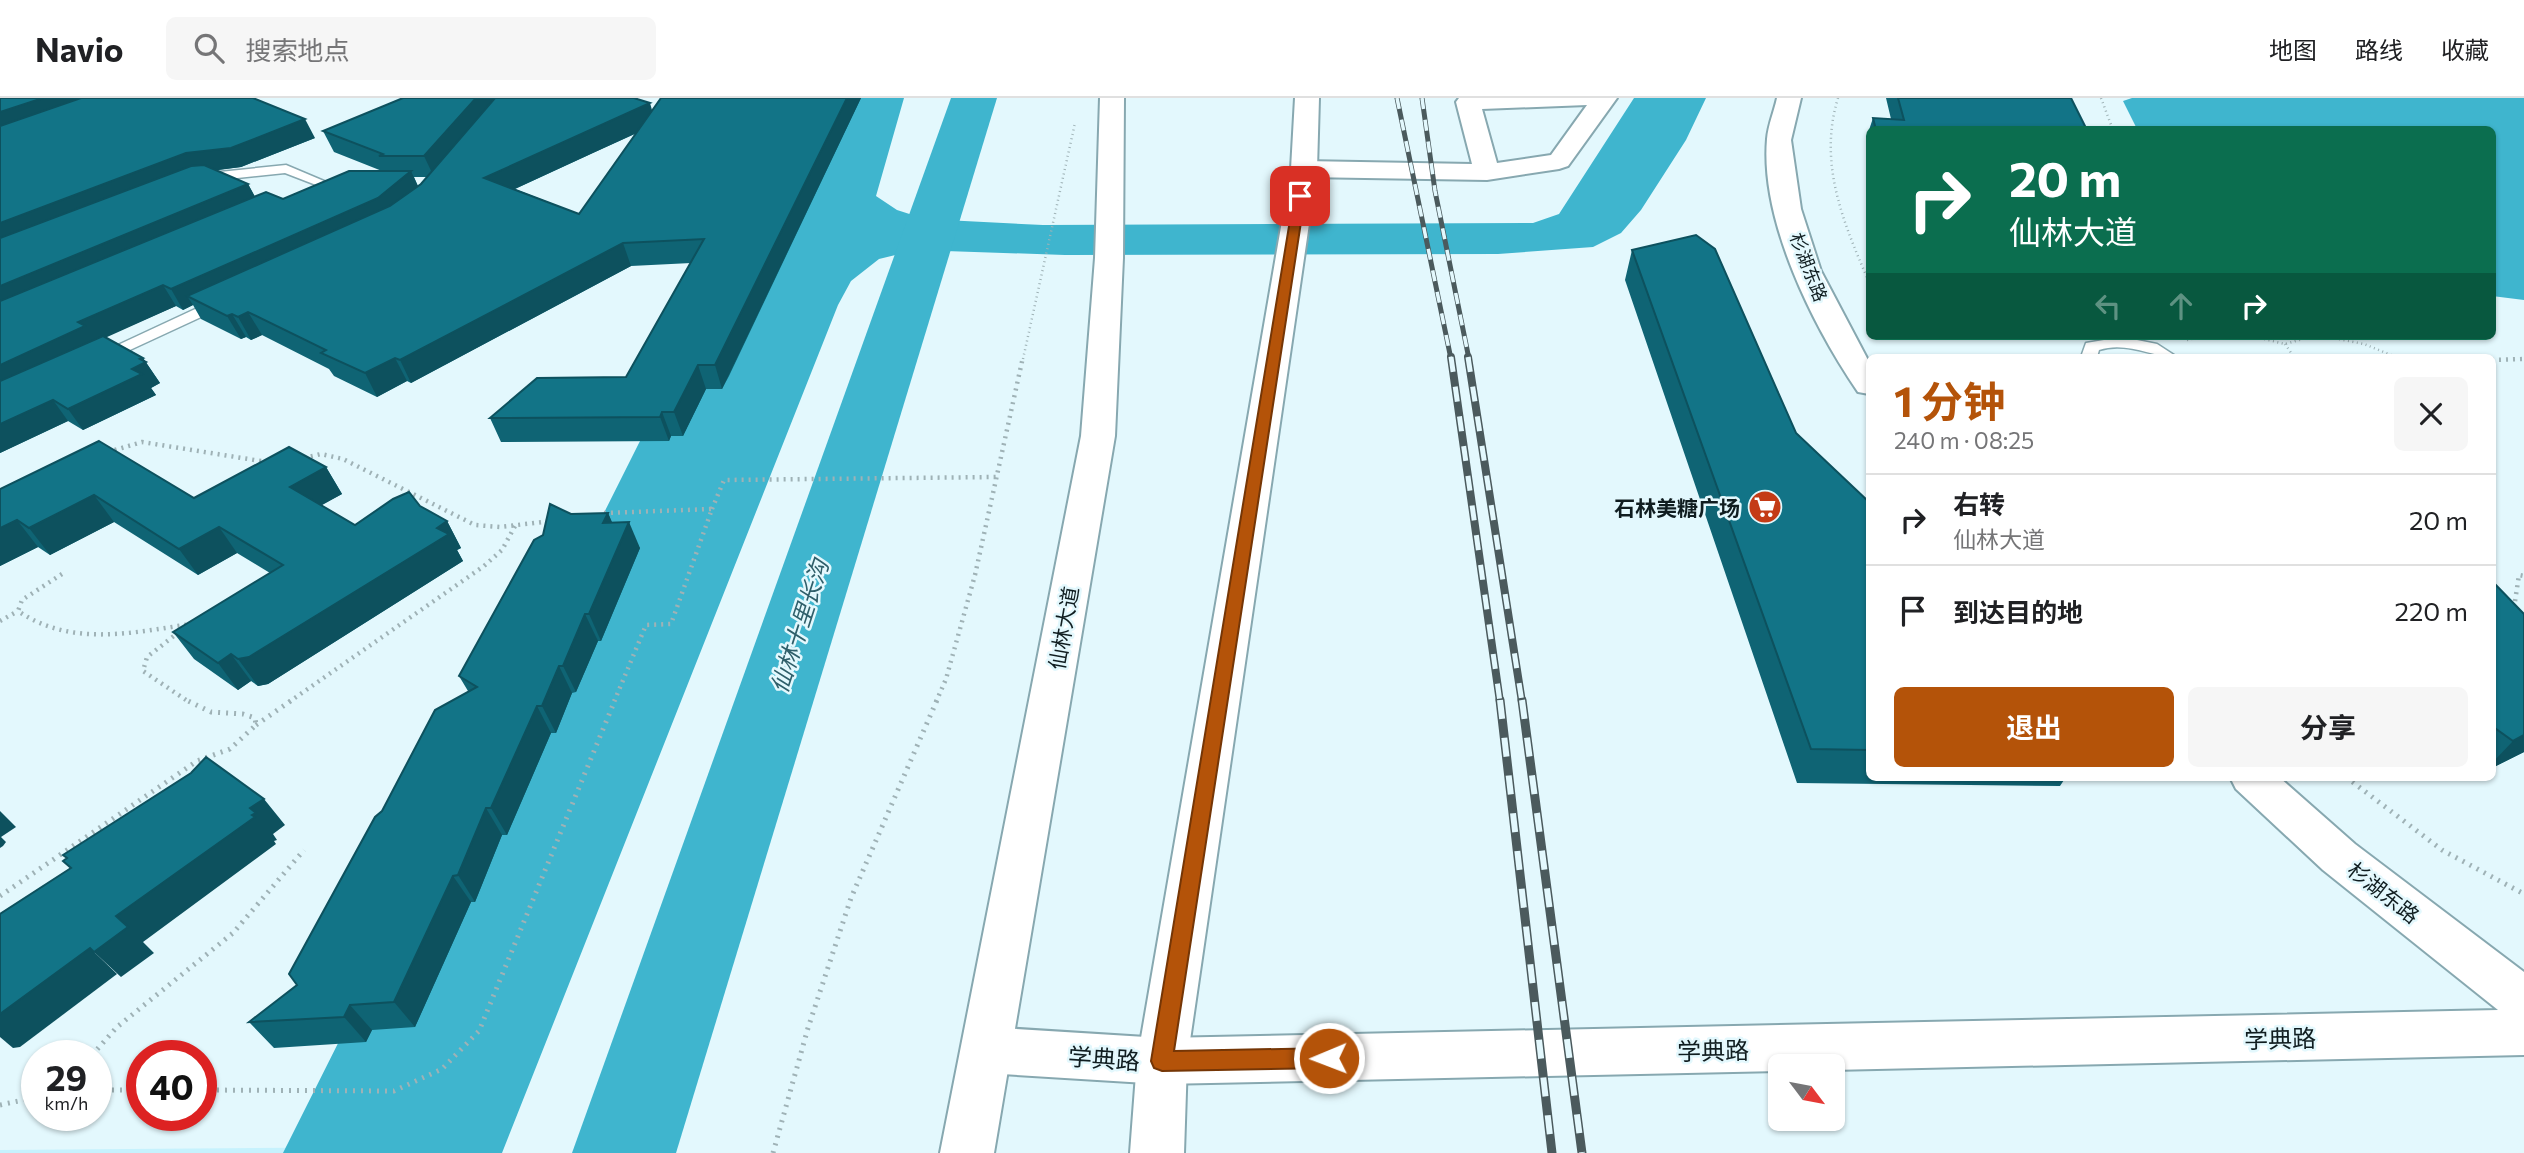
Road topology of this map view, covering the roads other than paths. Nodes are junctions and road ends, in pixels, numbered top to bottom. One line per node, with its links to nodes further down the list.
1 (1307, 98): 5 (main road)
2 (1603, 98): 6 (main road); 6 (main road)
3 (1789, 98): 13 (main road, 杉湖东路)
4 (1095, 105): 17 (main road, 仙林大道)
5 (1304, 169): 6 (main road); 18 (main road)
6 (1487, 172)
7 (189, 181): 8 (lane)
8 (299, 195)
9 (230, 298): 12 (lane)
10 (2090, 354): 11 (lane)
11 (2163, 354)
12 (80, 366)
13 (1865, 372)
14 (2255, 781): 15 (main road, 杉湖东路)
15 (2524, 1000)
16 (2524, 1032): 18 (main road, 学典路)
17 (986, 1050): 18 (main road, 学典路); 19 (main road, 仙林大道)
18 (1162, 1061): 20 (main road)
19 (967, 1153)
20 (1157, 1153)

